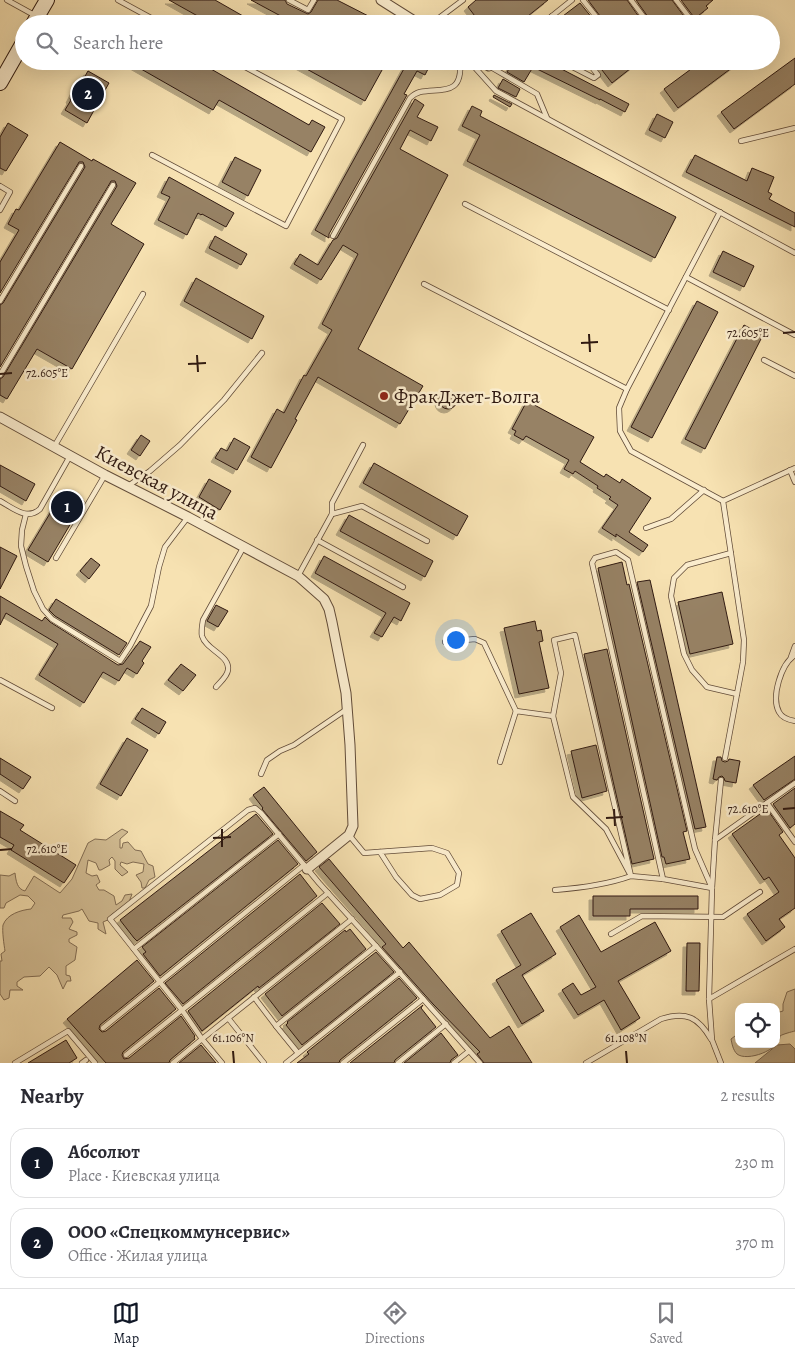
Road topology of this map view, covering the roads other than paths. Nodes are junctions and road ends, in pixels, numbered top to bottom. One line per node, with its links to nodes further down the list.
1 (7, 0): 12 (lane)
2 (47, 0): 13 (main road)
3 (118, 0): 14 (lane)
4 (289, 0): 5 (lane)
5 (314, 0)
6 (381, 0): 15 (street)
7 (463, 0): 16 (lane)
8 (572, 0): 17 (lane)
9 (583, 0): 18 (lane)
10 (631, 0): 19 (lane)
11 (676, 0): 20 (lane)
12 (28, 15)
13 (38, 15)
14 (146, 15)
15 (405, 15)
16 (443, 15)
17 (553, 15)
18 (595, 15)
19 (642, 15)
20 (687, 15)
21 (15, 56): 28 (main road)
22 (251, 70): 32 (lane)
23 (461, 70): 39 (lane)
24 (477, 70): 29 (lane)
25 (499, 70): 29 (lane)
26 (578, 70): 27 (lane)
27 (594, 70)
28 (0, 83)
29 (547, 118): 38 (lane)
30 (795, 128): 31 (lane)
31 (741, 142)
32 (152, 155)
33 (81, 166): 44 (lane)
34 (113, 185): 49 (lane)
35 (0, 186): 37 (lane)
36 (464, 204): 45 (lane)
37 (0, 210)
38 (720, 212): 40 (lane); 41 (lane)
39 (333, 236)
40 (795, 253)
41 (686, 277): 45 (lane); 46 (lane)
42 (424, 284): 51 (lane)
43 (143, 294): 54 (lane)
44 (0, 301)
45 (669, 310): 51 (lane)
46 (795, 335)
47 (262, 353): 59 (lane)
48 (764, 360): 50 (lane)
49 (0, 376)
50 (795, 376)
51 (627, 389): 60 (lane)
52 (0, 417): 54 (street, Киевская улица)
53 (363, 445): 64 (lane)
54 (54, 447): 55 (street, Киевская улица)
55 (70, 456): 57 (street, Киевская улица); 63 (lane)
56 (793, 469): 58 (lane); 62 (lane)
57 (105, 475): 59 (street, Киевская улица); 71 (lane)
58 (795, 482)
59 (127, 486): 65 (street, Киевская улица)
60 (704, 490): 62 (lane); 66 (lane)
61 (0, 501): 63 (lane)
62 (723, 501): 70 (lane)
63 (26, 514): 65 (lane)
64 (332, 514): 67 (lane); 68 (lane)
65 (188, 517): 69 (street, Киевская улица)
66 (646, 528)
67 (317, 540): 72 (lane); 73 (lane)
68 (426, 541)
69 (243, 548): 72 (street, Киевская улица); 78 (lane)
70 (731, 553): 79 (lane); 79 (lane)
71 (56, 558)
72 (298, 576): 81 (street, Киевская улица)
73 (403, 587)
74 (445, 642): 82 (lane)
75 (795, 646): 76 (lane)
76 (793, 656): 84 (lane)
77 (0, 680): 80 (lane)
78 (216, 687)
79 (737, 694): 85 (lane)
80 (52, 708)
81 (348, 708): 87 (lane); 95 (street, Киевская улица)
82 (516, 711): 83 (lane); 86 (lane)
83 (553, 716): 100 (lane); 100 (lane)
84 (795, 721)
85 (725, 758)
86 (500, 762)
87 (261, 774)
88 (721, 780): 96 (lane)
89 (795, 782): 92 (lane)
90 (0, 791): 91 (lane)
91 (15, 800)
92 (767, 802): 94 (lane); 96 (lane)
93 (279, 834): 99 (lane); 110 (lane); 110 (lane)
94 (793, 834): 97 (lane)
95 (349, 835): 98 (lane); 99 (street)
96 (714, 840): 102 (lane)
97 (795, 842)
98 (380, 852): 98 (lane)
99 (305, 867): 105 (lane); 113 (lane)
100 (631, 876): 101 (lane); 103 (lane)
101 (663, 879): 102 (lane); 102 (lane)
102 (712, 888): 106 (lane)
103 (554, 890)
104 (760, 892): 106 (lane)
105 (328, 893): 107 (lane); 117 (lane)
106 (711, 916): 108 (lane); 116 (lane)
107 (352, 919): 109 (lane); 114 (lane)
108 (611, 934)
109 (376, 946): 112 (lane); 120 (lane)
110 (134, 949): 113 (lane)
111 (795, 949): 116 (lane)
112 (400, 972): 115 (lane); 125 (lane)
113 (160, 981): 117 (lane); 121 (lane)
114 (254, 997): 118 (lane); 120 (lane)
115 (423, 998): 119 (lane); 133 (lane)
116 (709, 999): 123 (lane)
117 (182, 1010): 122 (lane); 126 (lane)
118 (228, 1018): 122 (lane); 131 (lane)
119 (446, 1024): 124 (lane); 134 (lane)
120 (276, 1026): 125 (lane)
121 (103, 1028)
122 (202, 1039): 129 (lane); 130 (lane)
123 (712, 1040): 137 (lane); 138 (lane)
124 (469, 1051): 135 (lane); 136 (lane)
125 (298, 1053): 132 (lane)
126 (126, 1055)
127 (15, 1063): 128 (lane)
128 (95, 1063)
129 (173, 1063)
130 (222, 1063)
131 (264, 1063)
132 (286, 1063)
133 (343, 1063)
134 (398, 1063)
135 (454, 1063)
136 (480, 1063)
137 (586, 1063)
138 (720, 1063)

